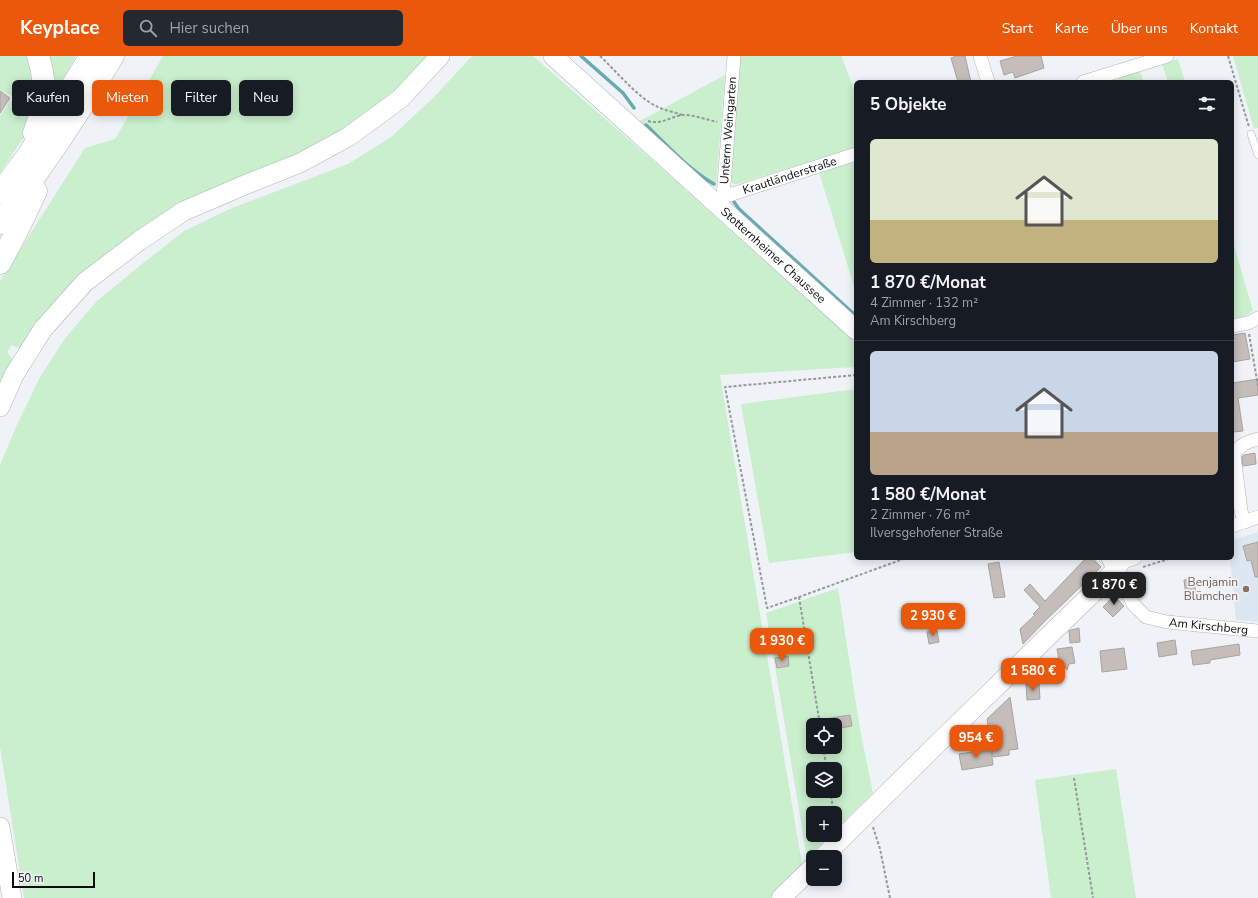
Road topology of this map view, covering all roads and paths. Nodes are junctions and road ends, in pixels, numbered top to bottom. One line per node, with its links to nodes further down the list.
1 (38, 56): 18 (highway)
2 (91, 56): 18 (highway)
3 (113, 56): 17 (highway)
4 (440, 56): 30 (street)
5 (553, 56): 22 (street, Stotternheimer Chaussee)
6 (600, 56): 13 (path)
7 (734, 56): 15 (street, Unterm Weingarten)
8 (980, 56): 11 (street)
9 (1167, 56): 12 (street)
10 (1228, 56): 16 (path)
11 (987, 80)
12 (1090, 80)
13 (683, 115): 14 (path); 15 (path)
14 (647, 121)
15 (728, 124): 22 (street, Unterm Weingarten)
16 (1251, 134): 20 (lane)
17 (57, 145): 23 (highway); 24 (highway)
18 (29, 154): 21 (highway)
19 (854, 155): 22 (street, Krautländerstraße)
20 (1258, 155)
21 (0, 192)
22 (719, 200): 27 (street, Stotternheimer Chaussee)
23 (0, 223)
24 (0, 263)
25 (1253, 320): 26 (street); 29 (path)
26 (1234, 325)
27 (854, 328)
28 (854, 375): 38 (path)
29 (1258, 386)
30 (0, 407)
31 (1258, 439): 33 (street)
32 (1258, 517): 33 (street)
33 (1238, 524)
34 (901, 560): 38 (path)
35 (1129, 560): 37 (street)
36 (1166, 560): 37 (path)
37 (1116, 568): 39 (street, Am Kirschberg); 42 (street)
38 (799, 597): 40 (path)
39 (1258, 631)
40 (819, 718)
41 (1074, 778): 49 (path)
42 (864, 817): 44 (street); 48 (path)
43 (0, 827): 46 (street)
44 (830, 850)
45 (806, 874): 47 (street)
46 (12, 898)
47 (781, 898)
48 (890, 898)
49 (1093, 898)

